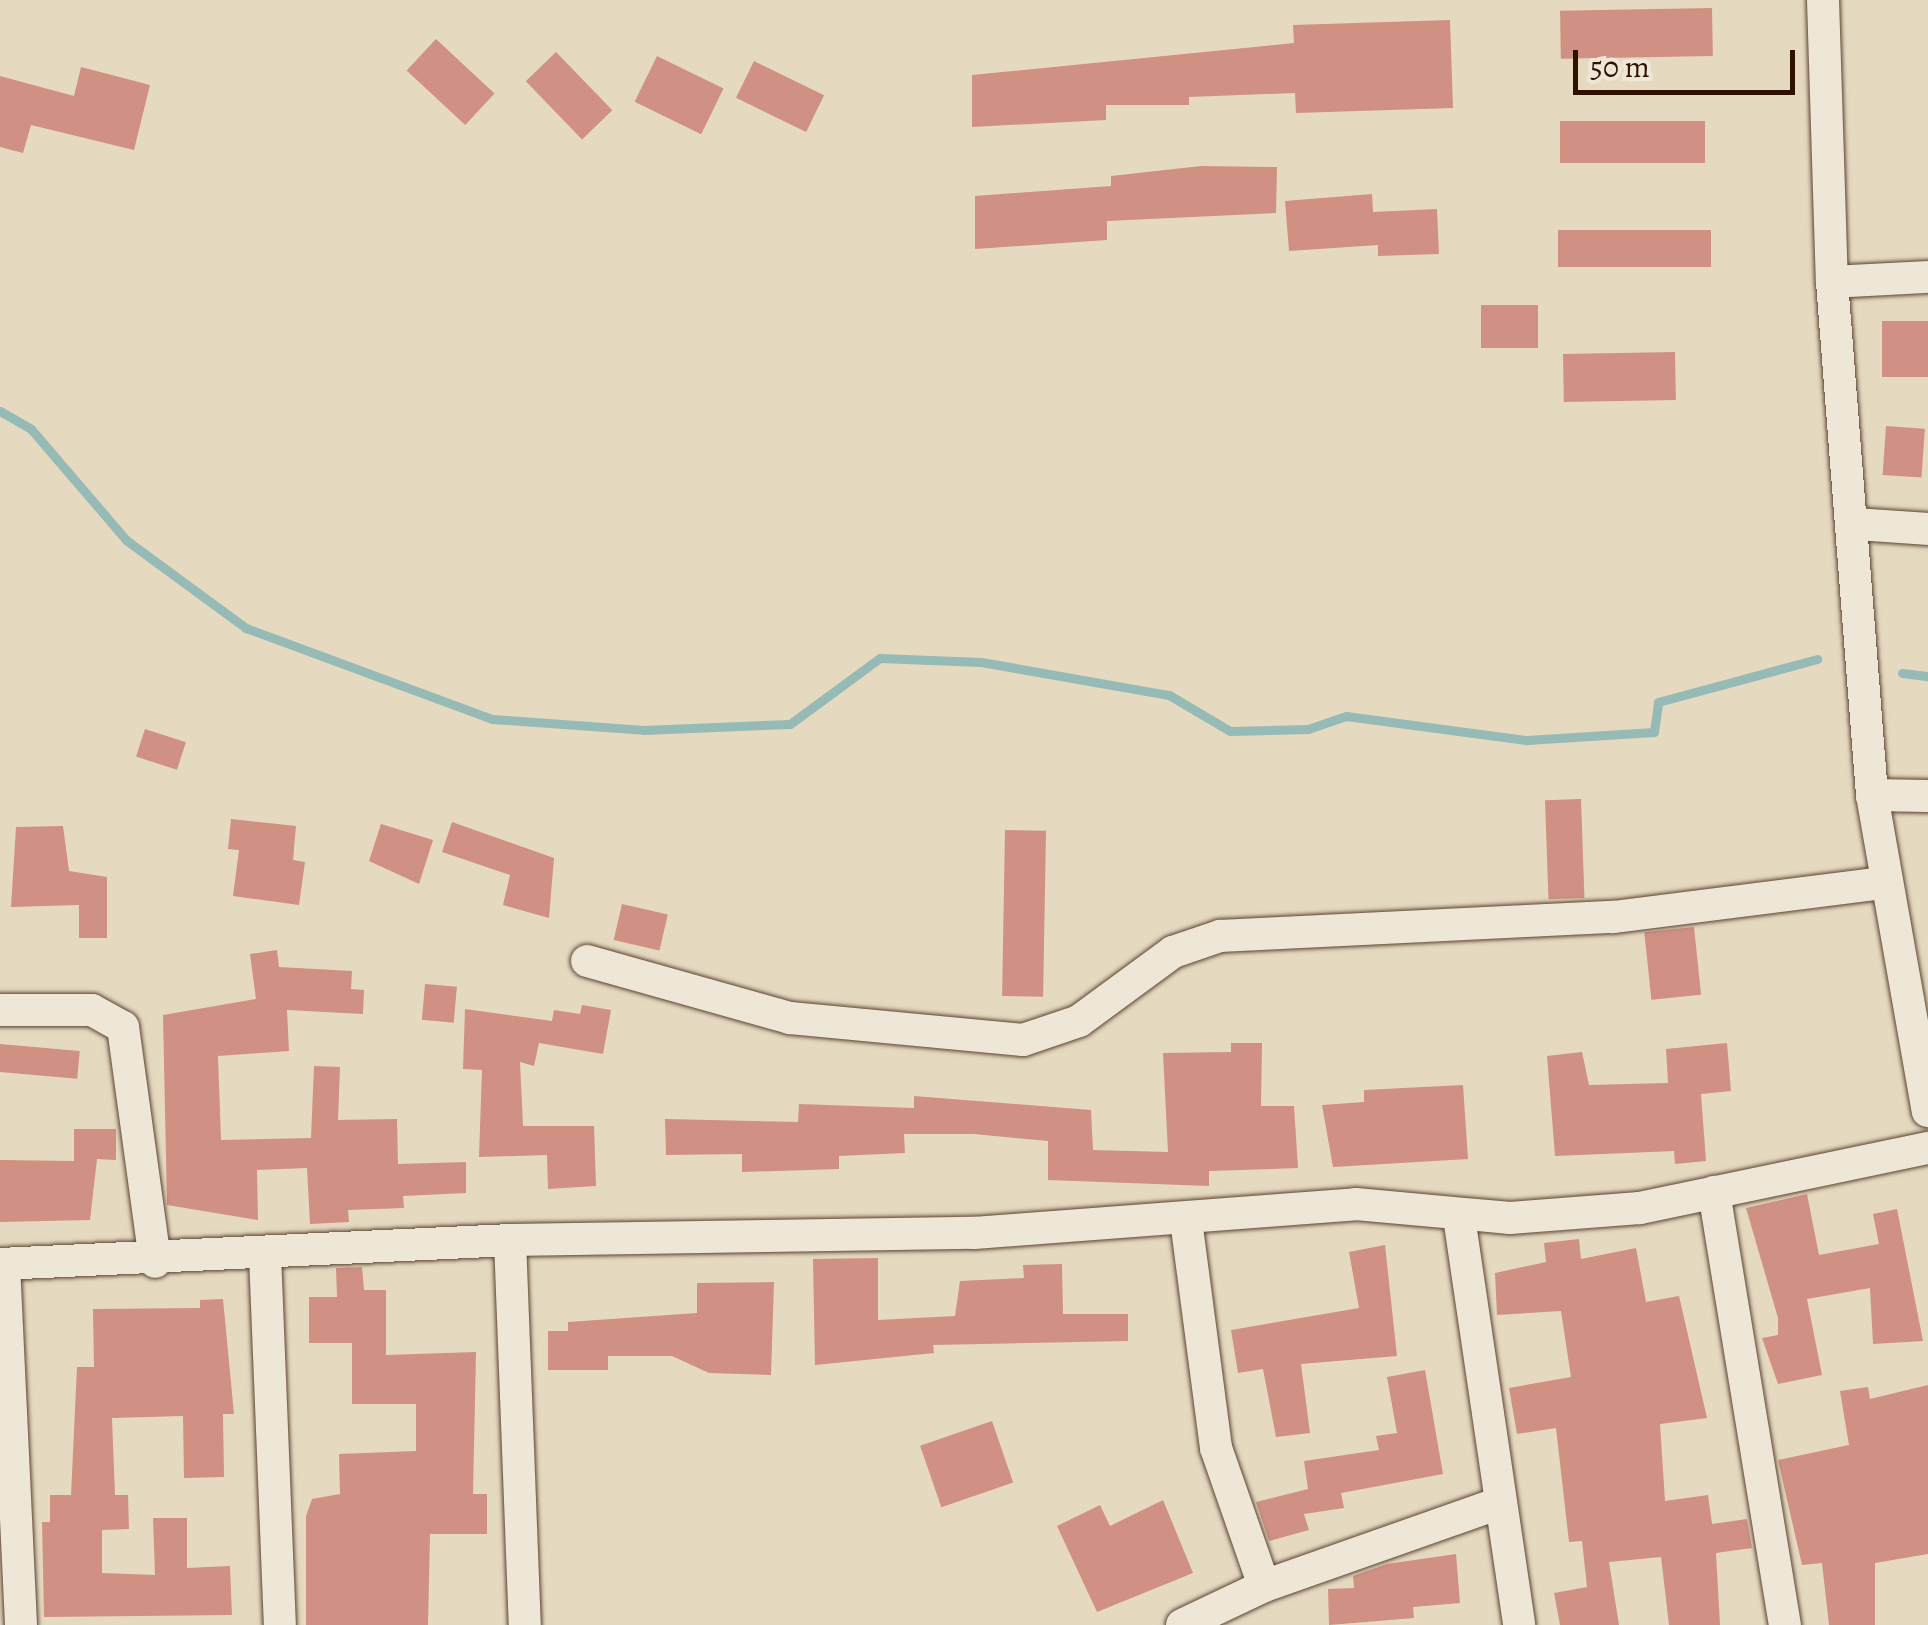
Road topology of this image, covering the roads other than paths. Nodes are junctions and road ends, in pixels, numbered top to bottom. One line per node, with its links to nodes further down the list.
1 (1823, 0): 3 (street)
2 (1928, 278): 3 (street)
3 (1832, 282): 4 (street)
4 (1855, 524): 5 (street); 6 (street)
5 (1928, 528)
6 (1872, 795): 7 (street); 8 (street)
7 (1928, 796)
8 (1882, 882): 9 (street); 11 (street)
9 (588, 961)
10 (0, 1010): 18 (street)
11 (1928, 1111)
12 (1928, 1148): 13 (street)
13 (1714, 1192): 14 (street); 27 (street)
14 (1459, 1217): 15 (street); 20 (street)
15 (1186, 1220): 16 (street); 21 (street)
16 (510, 1240): 17 (street); 24 (street)
17 (265, 1255): 18 (street); 23 (street)
18 (155, 1262): 19 (street)
19 (2, 1264): 22 (street)
20 (1500, 1503): 21 (street); 26 (street)
21 (1264, 1586): 25 (street)
22 (21, 1625)
23 (280, 1625)
24 (525, 1625)
25 (1182, 1625)
26 (1519, 1625)
27 (1785, 1625)

